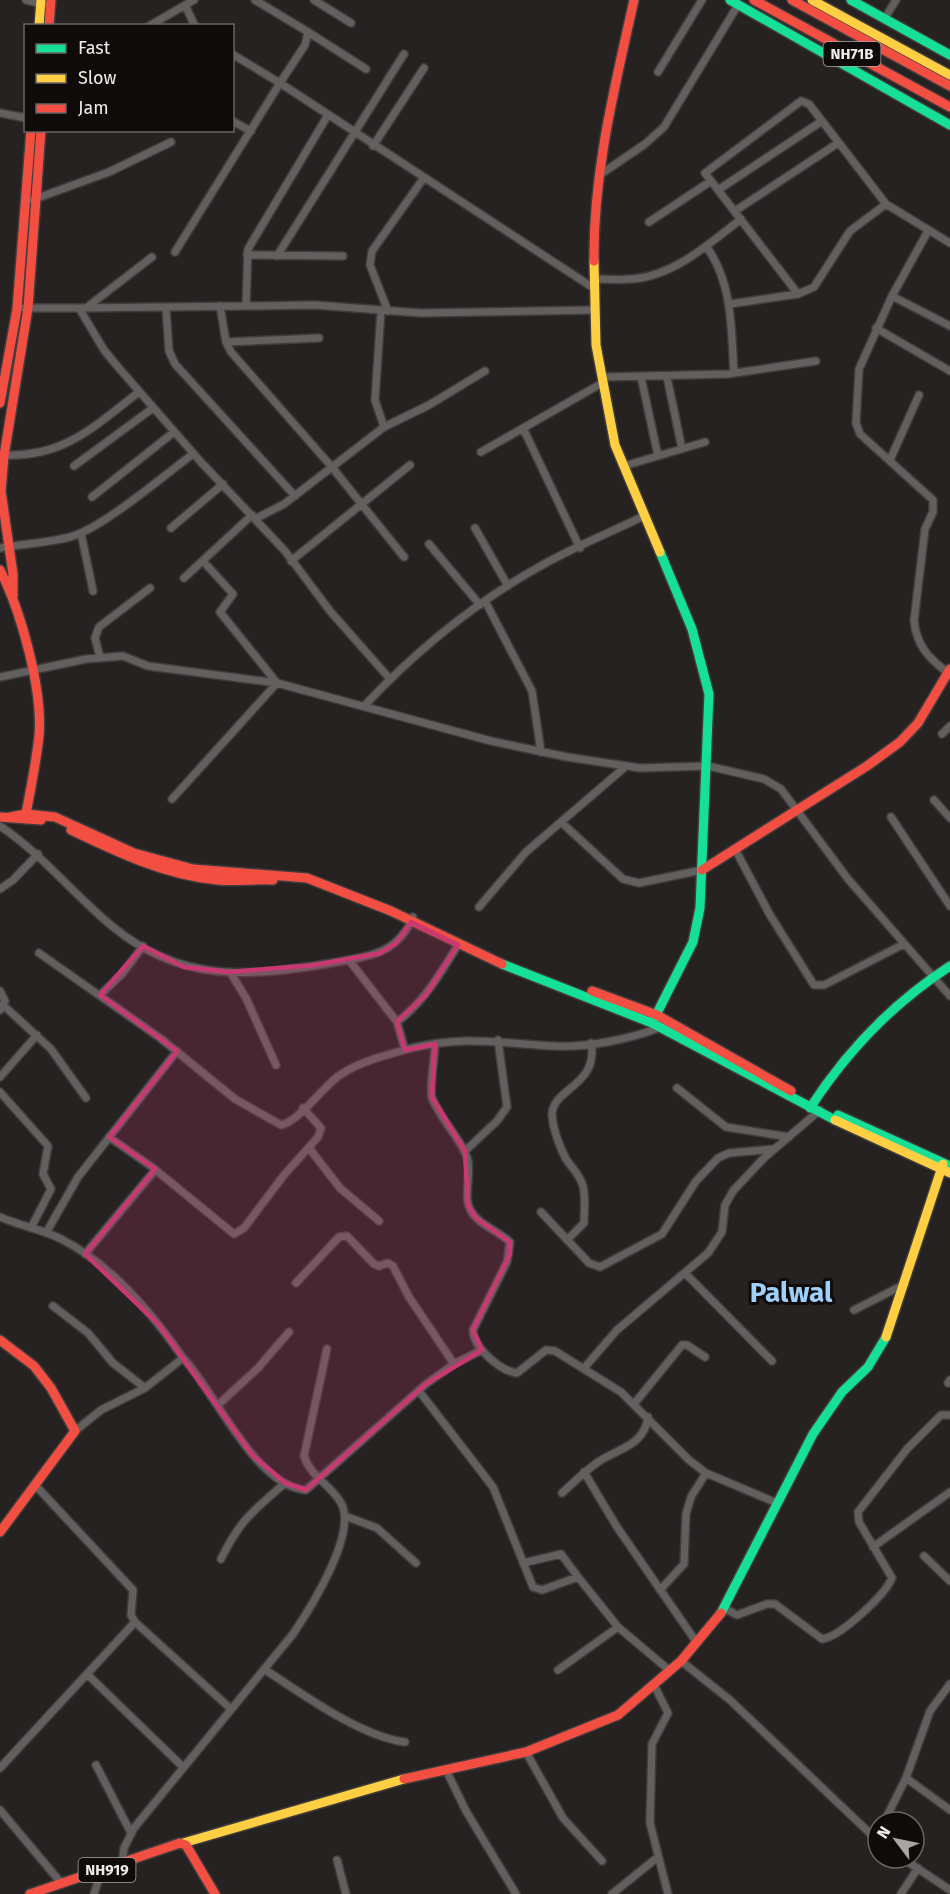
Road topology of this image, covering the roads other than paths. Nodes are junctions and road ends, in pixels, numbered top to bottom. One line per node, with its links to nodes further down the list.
1 (26, 0): 13 (street)
2 (194, 0): 16 (street)
3 (255, 0): 23 (street)
4 (314, 0): 18 (street)
5 (634, 0): 48 (main road)
6 (702, 0): 29 (street)
7 (754, 0): 34 (main road, NH71B)
8 (767, 0): 33 (main road)
9 (792, 0): 32 (main road)
10 (812, 0): 30 (main road)
11 (851, 0): 17 (main road)
12 (896, 0): 17 (street)
13 (40, 2): 15 (street); 19 (main road)
14 (734, 2): 40 (main road); 48 (street)
15 (51, 3): 20 (main road)
16 (181, 4): 21 (street); 22 (street)
17 (885, 18): 26 (main road)
18 (351, 23)
19 (39, 24)
20 (49, 24)
21 (152, 24)
22 (194, 24)
23 (308, 32): 28 (street); 31 (street)
24 (404, 54): 44 (street)
25 (234, 55): 31 (street)
26 (950, 55)
27 (424, 68): 47 (street)
28 (366, 69)
29 (658, 72)
30 (950, 75)
31 (280, 83): 36 (street); 41 (street)
32 (950, 86)
33 (950, 99)
34 (950, 107)
35 (0, 113): 37 (street)
36 (328, 115): 44 (street); 62 (street)
37 (24, 118)
38 (822, 121): 46 (street); 50 (street); 51 (street)
39 (234, 122): 41 (street)
40 (950, 125)
41 (251, 131): 61 (street)
42 (31, 132): 53 (main road)
43 (42, 132): 52 (main road)
44 (353, 132): 47 (street); 63 (street)
45 (171, 142): 52 (street)
46 (838, 142): 54 (street); 55 (street)
47 (373, 146): 49 (street)
48 (601, 174): 66 (main road)
49 (423, 179): 66 (street); 77 (street)
50 (711, 181): 51 (street); 57 (street)
51 (718, 190): 55 (street)
52 (37, 199): 53 (street); 72 (main road)
53 (26, 201): 75 (main road)
54 (886, 204): 58 (street); 67 (street)
55 (735, 212): 56 (street)
56 (741, 219): 60 (street); 67 (street)
57 (649, 222)
58 (928, 231): 59 (street); 68 (street)
59 (950, 243)
60 (706, 246): 66 (street); 69 (street)
61 (175, 252)
62 (247, 255): 63 (street); 71 (street)
63 (277, 256): 64 (street)
64 (343, 256)
65 (152, 257): 73 (street)
66 (595, 284): 76 (main road)
67 (798, 294): 69 (street)
68 (892, 296): 78 (street); 79 (street)
69 (730, 304): 85 (street)
70 (220, 306): 71 (street); 74 (street); 81 (street)
71 (246, 306): 77 (street)
72 (28, 308): 73 (street); 75 (street); 100 (main road)
73 (83, 308): 74 (street); 89 (street)
74 (166, 308): 108 (street)
75 (17, 309): 91 (main road)
76 (595, 310): 77 (street); 88 (main road)
77 (384, 311): 93 (street)
78 (950, 326)
79 (876, 328): 84 (street); 102 (street)
80 (319, 338): 81 (street)
81 (226, 342): 105 (street)
82 (816, 360): 85 (street)
83 (485, 371): 93 (street)
84 (950, 371)
85 (734, 373): 87 (street)
86 (641, 377): 87 (street); 88 (street); 101 (street)
87 (667, 377): 97 (street)
88 (603, 380): 94 (street); 106 (main road)
89 (140, 392): 92 (street); 100 (street)
90 (919, 395): 102 (street)
91 (0, 403)
92 (153, 408): 95 (street); 104 (street)
93 (384, 427): 105 (street)
94 (523, 428): 98 (street); 118 (street)
95 (174, 432): 99 (street); 109 (street)
96 (705, 442): 97 (street)
97 (682, 449): 101 (street)
98 (481, 452)
99 (193, 454): 107 (street); 115 (street)
100 (2, 455): 117 (main road)
101 (658, 456): 106 (street)
102 (890, 460): 131 (street)
103 (410, 465): 110 (street)
104 (74, 466)
105 (332, 466): 108 (street); 110 (street)
106 (624, 466): 111 (main road)
107 (223, 484): 112 (street); 113 (street)
108 (295, 496): 112 (street)
109 (92, 497)
110 (361, 504): 119 (street); 121 (street)
111 (644, 516): 118 (street); 139 (main road)
112 (253, 517): 120 (street); 121 (street)
113 (171, 528)
114 (475, 528): 124 (street)
115 (81, 533): 117 (street); 126 (street)
116 (429, 544): 128 (street)
117 (4, 547): 127 (main road)
118 (580, 548): 124 (street)
119 (404, 557)
120 (203, 561): 123 (street); 134 (street)
121 (291, 561): 133 (street)
122 (0, 570): 127 (main road)
123 (184, 578)
124 (507, 586): 128 (street)
125 (150, 588): 129 (street)
126 (93, 591)
127 (13, 596): 130 (main road)
128 (482, 603): 133 (street); 138 (street)
129 (100, 657): 130 (street); 134 (street)
130 (32, 669): 132 (street); 145 (main road)
131 (949, 671): 143 (main road)
132 (0, 677)
133 (390, 679): 135 (street)
134 (277, 683): 135 (street); 141 (street)
135 (364, 705): 138 (street)
136 (950, 726): 137 (street)
137 (942, 734)
138 (541, 752): 140 (street)
139 (708, 766): 140 (street); 143 (street); 152 (main road)
140 (625, 767): 148 (street)
141 (171, 799)
142 (934, 800): 147 (street)
143 (797, 809): 150 (main road); 157 (street)
144 (5, 817): 145 (main road)
145 (26, 817): 156 (main road)
146 (891, 817): 154 (street)
147 (950, 818)
148 (561, 822): 152 (street); 155 (street)
149 (0, 826): 151 (street)
150 (735, 849): 152 (main road); 157 (street)
151 (38, 854): 153 (street); 159 (street)
152 (702, 870): 170 (main road)
153 (0, 889)
154 (950, 906)
155 (479, 907)
156 (412, 920): 158 (main road); 161 (street); 170 (main road)
157 (904, 944): 164 (street)
158 (458, 945): 169 (street); 170 (main road)
159 (143, 946): 163 (street); 166 (street)
160 (39, 953): 166 (street)
161 (349, 960): 163 (street); 169 (street)
162 (950, 966): 164 (main road)
163 (230, 972): 177 (street)
164 (932, 977): 167 (street); 183 (main road)
165 (0, 991): 168 (street)
166 (100, 995): 176 (street)
167 (950, 996)
168 (2, 1008): 171 (street)
169 (397, 1022): 175 (street)
170 (659, 1022): 173 (street); 183 (main road)
171 (37, 1035): 178 (street); 181 (street)
172 (498, 1040): 173 (street); 174 (street); 188 (street)
173 (591, 1043): 196 (street)
174 (435, 1044): 175 (street); 188 (street)
175 (405, 1050): 182 (street)
176 (177, 1051): 182 (street); 184 (street)
177 (276, 1065)
178 (0, 1077)
179 (677, 1088): 185 (street)
180 (0, 1092): 194 (street)
181 (86, 1098)
182 (303, 1108): 186 (street)
183 (816, 1108): 185 (street); 189 (main road)
184 (109, 1137): 190 (street); 195 (street)
185 (789, 1137): 187 (street)
186 (309, 1148): 190 (street); 193 (street)
187 (774, 1149): 196 (street); 198 (street)
188 (465, 1151): 206 (street)
189 (946, 1169): 200 (main road)
190 (155, 1170): 197 (street)
191 (541, 1212): 196 (street)
192 (0, 1217): 194 (street)
193 (379, 1221)
194 (31, 1228): 195 (street)
195 (46, 1233): 197 (street)
196 (567, 1240)
197 (85, 1254): 208 (street)
198 (685, 1273): 209 (street); 211 (street)
199 (296, 1283): 210 (street)
200 (905, 1284): 202 (street); 226 (main road)
201 (53, 1306): 212 (street)
202 (854, 1310)
203 (290, 1332): 214 (street)
204 (0, 1340): 218 (main road)
205 (327, 1349): 221 (street)
206 (482, 1350): 210 (street); 211 (street)
207 (705, 1357): 215 (street)
208 (183, 1358): 212 (street); 214 (street)
209 (772, 1361)
210 (454, 1364): 213 (street)
211 (585, 1367): 215 (street)
212 (145, 1388): 218 (street)
213 (419, 1391): 221 (street); 233 (street)
214 (219, 1404): 222 (street)
215 (634, 1404): 217 (street)
216 (950, 1415): 229 (street)
217 (648, 1417): 219 (street); 220 (street)
218 (75, 1431): 223 (main road)
219 (584, 1472): 225 (street); 238 (street)
220 (706, 1473): 226 (street); 238 (street)
221 (319, 1478): 222 (street); 227 (street)
222 (285, 1483): 231 (street)
223 (36, 1486): 228 (main road); 240 (street)
224 (950, 1492): 229 (street)
225 (562, 1493)
226 (777, 1503): 239 (main road)
227 (345, 1516): 232 (street); 244 (street)
228 (0, 1532)
229 (873, 1547): 239 (street)
230 (924, 1556): 235 (street)
231 (221, 1559)
232 (416, 1563)
233 (523, 1563): 236 (street); 236 (street)
234 (950, 1568): 235 (street)
235 (943, 1574): 237 (street)
236 (578, 1577): 241 (street)
237 (950, 1581)
238 (660, 1590): 242 (street)
239 (724, 1608): 242 (main road)
240 (135, 1622): 247 (street); 250 (street)
241 (618, 1627): 245 (street); 246 (street)
242 (698, 1643): 243 (main road)
243 (681, 1661): 246 (main road); 261 (street)
244 (264, 1669): 250 (street); 251 (street)
245 (558, 1670)
246 (669, 1670): 249 (main road)
247 (87, 1674): 254 (street); 255 (street)
248 (950, 1684): 257 (street)
249 (654, 1685): 252 (main road); 264 (street)
250 (231, 1709): 254 (street)
251 (405, 1742)
252 (525, 1752): 256 (main road); 266 (street)
253 (96, 1765): 262 (street)
254 (183, 1767): 262 (street)
255 (0, 1768)
256 (446, 1770): 263 (main road); 277 (street)
257 (906, 1778): 259 (street); 260 (street)
258 (0, 1810): 271 (street)
259 (890, 1810)
260 (950, 1810)
261 (866, 1830)
262 (131, 1833): 267 (street)
263 (183, 1843): 267 (main road, NH919); 275 (main road)
264 (657, 1857): 278 (street); 279 (street)
265 (337, 1860): 276 (street)
266 (602, 1861)
267 (122, 1864): 270 (main road, NH919)
268 (917, 1870): 280 (street)
269 (921, 1870): 272 (street)
270 (101, 1872): 271 (main road, NH919); 274 (street)
271 (62, 1884): 273 (main road, NH919)
272 (950, 1890)
273 (30, 1894)
274 (94, 1894)
275 (215, 1894)
276 (346, 1894)
277 (516, 1894)
278 (612, 1894)
279 (668, 1894)
280 (901, 1894)

